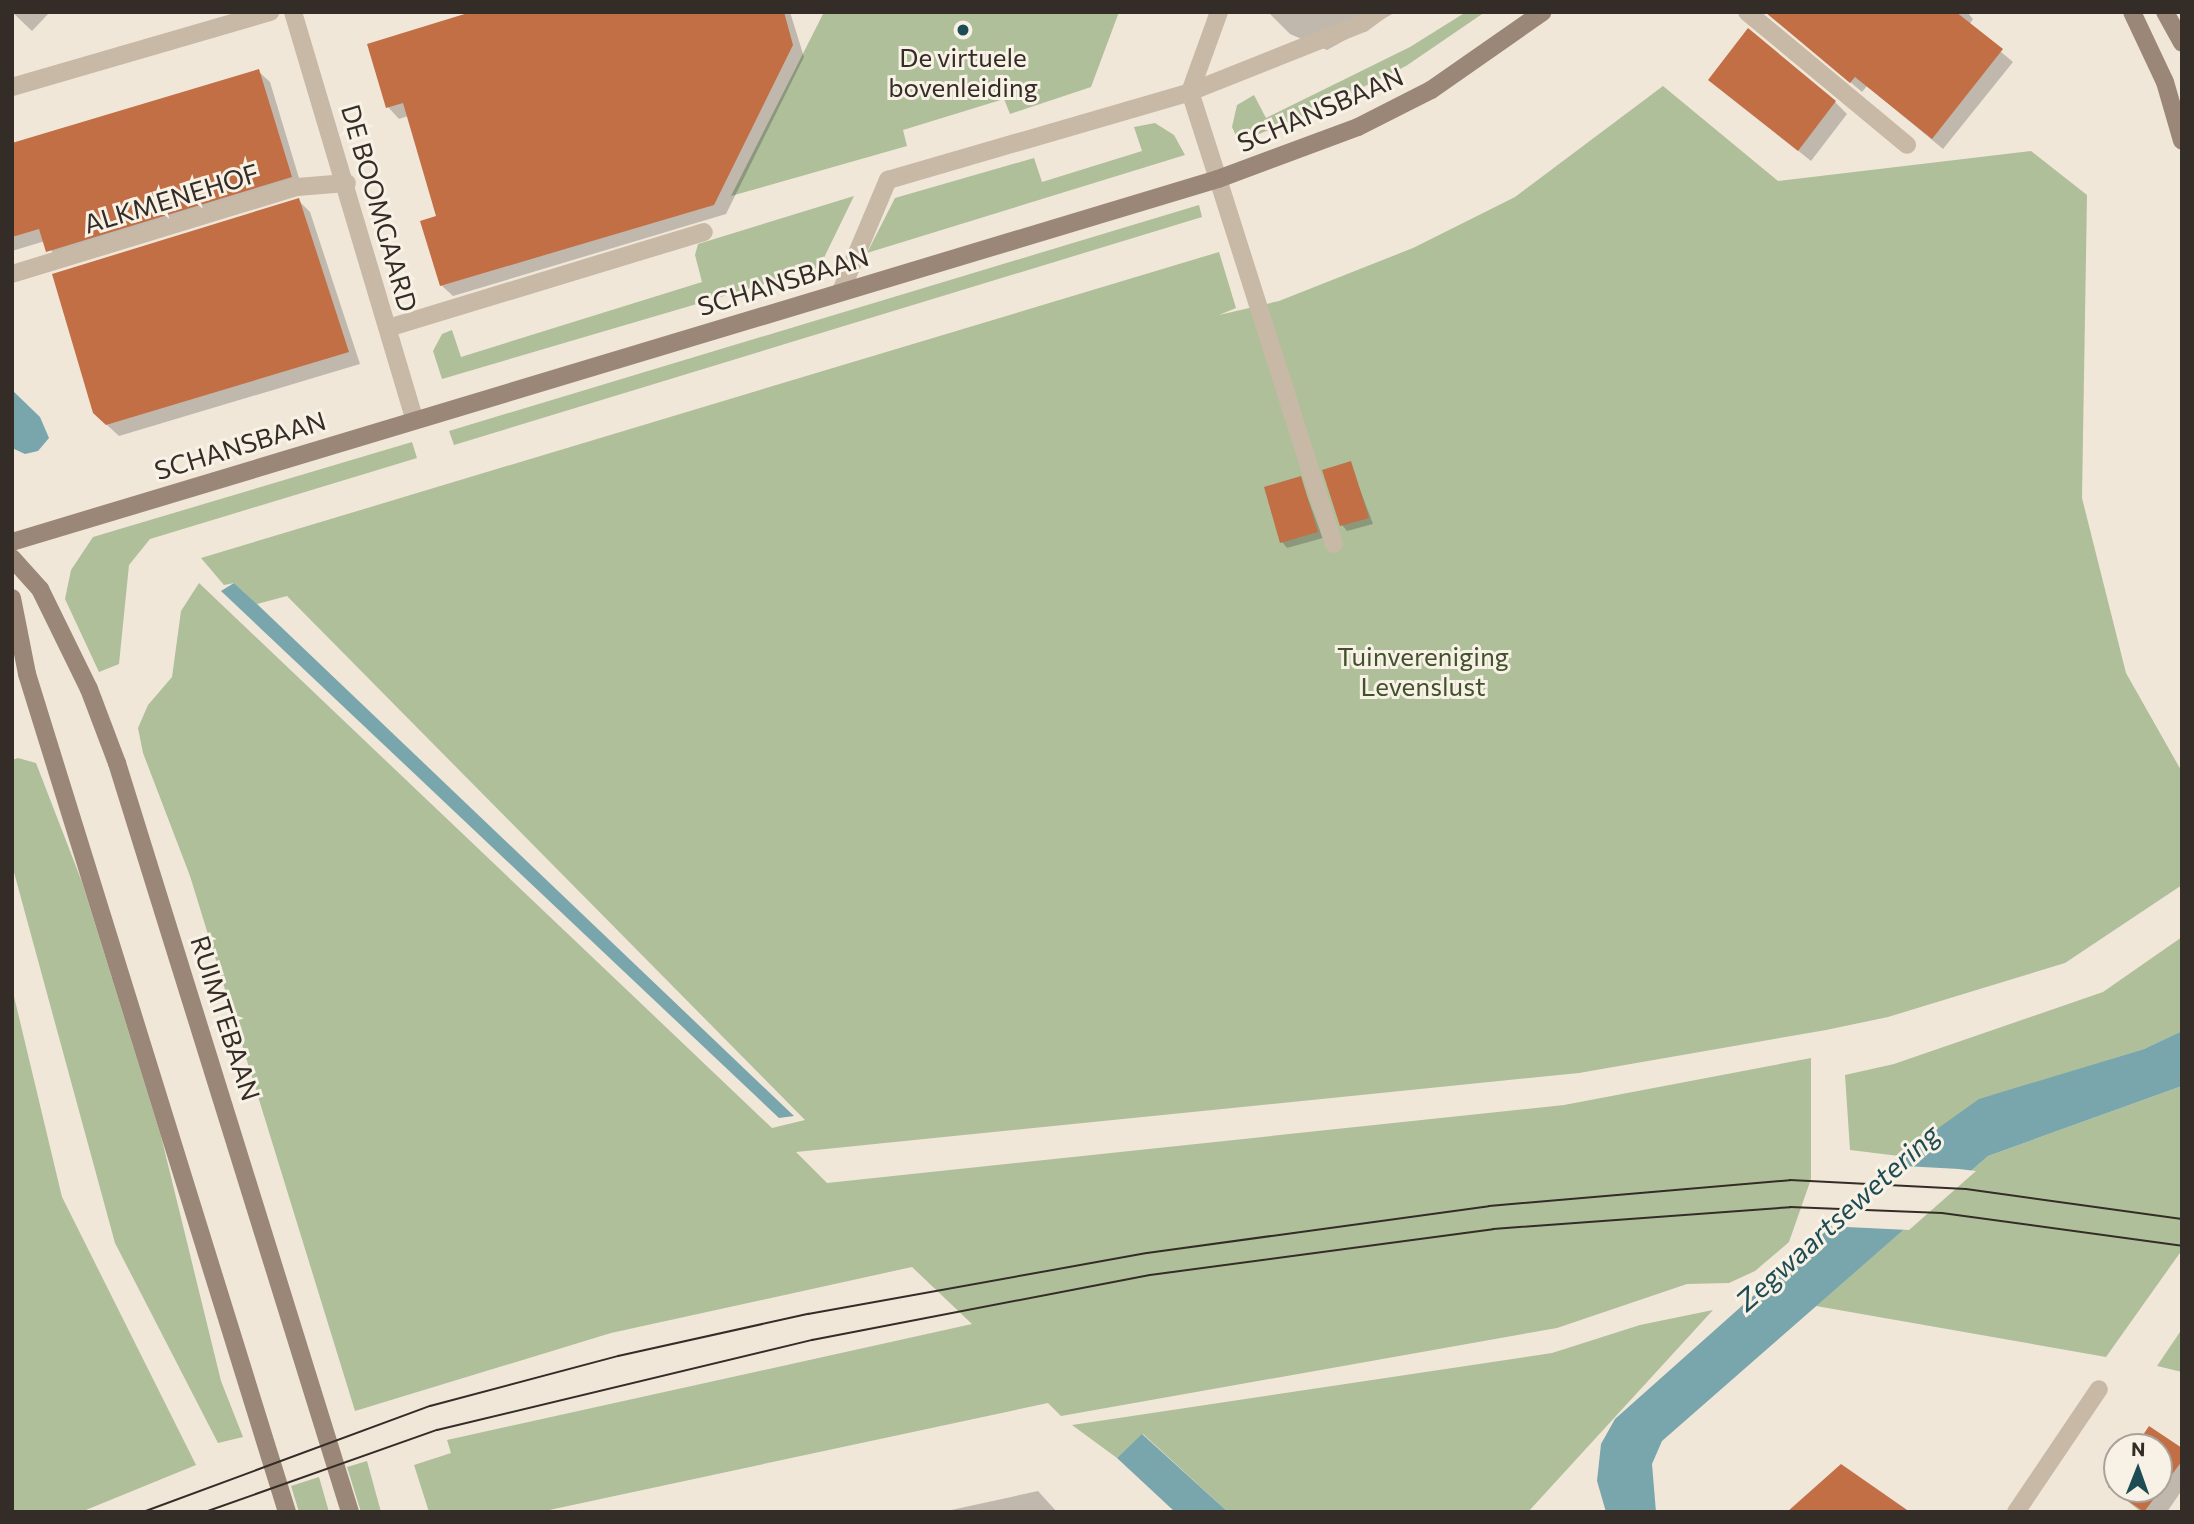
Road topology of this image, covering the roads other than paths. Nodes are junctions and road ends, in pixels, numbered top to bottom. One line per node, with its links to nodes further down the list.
1 (270, 12): 9 (street)
2 (293, 12): 16 (street, DE BOOMGAARD)
3 (1219, 12): 12 (street)
4 (1378, 12): 12 (street)
5 (1543, 12): 15 (street, SCHANSBAAN)
6 (1747, 12): 14 (street)
7 (2133, 12): 13 (street)
8 (2165, 12): 10 (street)
9 (244, 15): 11 (street)
10 (2182, 43)
11 (12, 86)
12 (1190, 92): 15 (street); 19 (street)
13 (2182, 141)
14 (1907, 145)
15 (1218, 179): 19 (street, SCHANSBAAN); 23 (street)
16 (347, 183): 18 (street, ALKMENEHOF); 20 (street, DE BOOMGAARD)
17 (704, 232): 20 (street)
18 (12, 274)
19 (842, 291): 21 (street, SCHANSBAAN)
20 (388, 328): 21 (street, DE BOOMGAARD)
21 (414, 419): 22 (street, SCHANSBAAN)
22 (12, 542)
23 (1334, 544)
24 (12, 558): 28 (street, RUIMTEBAAN)
25 (12, 598): 27 (street)
26 (2099, 1390): 29 (street)
27 (287, 1512)
28 (350, 1512)
29 (2016, 1512)

